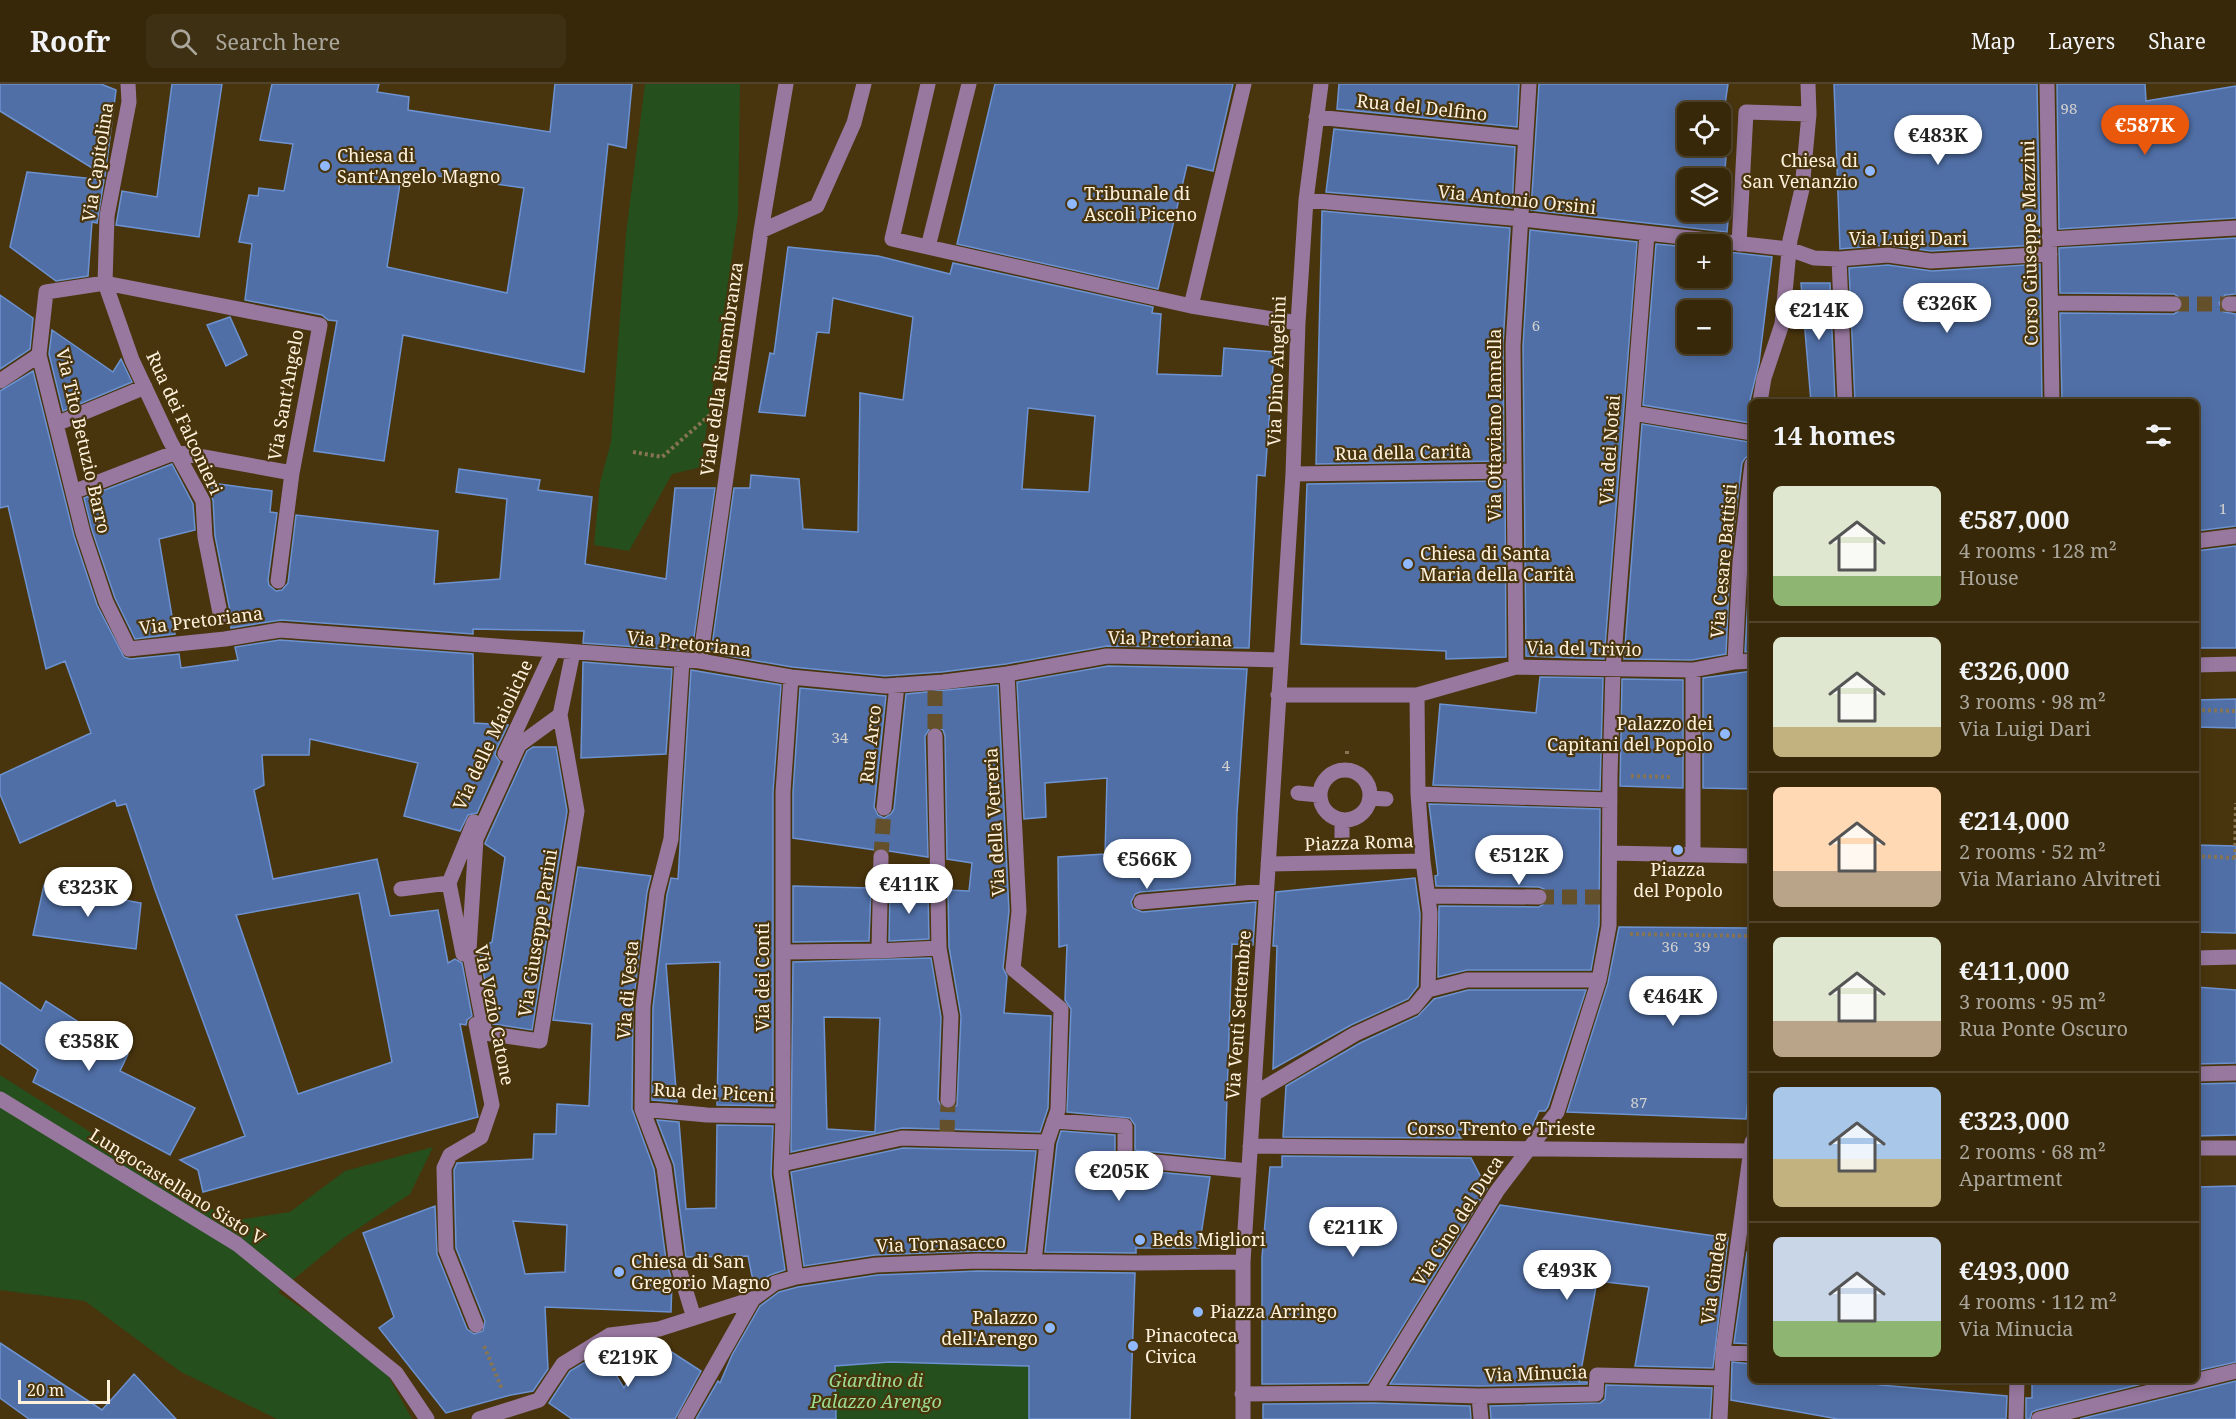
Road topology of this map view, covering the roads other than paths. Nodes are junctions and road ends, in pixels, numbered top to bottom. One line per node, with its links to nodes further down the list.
1 (128, 84): 24 (street, Via Capitolina)
2 (786, 84): 17 (street, Viale della Rimembranza)
3 (864, 84): 17 (street)
4 (928, 84): 21 (street)
5 (969, 84): 21 (street)
6 (1244, 84): 27 (street)
7 (1321, 84): 12 (street, Via Dino Angelini)
8 (1529, 84): 13 (street, Via Ottaviano Iannella)
9 (1808, 84): 11 (street)
10 (2047, 84): 20 (street, Corso Giuseppe Mazzini)
11 (1809, 114): 19 (street); 22 (street)
12 (1316, 117): 13 (street, Rua del Delfino); 14 (street, Via Dino Angelini)
13 (1524, 138): 15 (street, Via Ottaviano Iannella)
14 (1306, 200): 15 (street, Via Antonio Orsini); 28 (street, Via Dino Angelini)
15 (1522, 219): 18 (street, Via Antonio Orsini); 39 (street, Via Ottaviano Iannella)
16 (2236, 228): 20 (street, Via Luigi Dari)
17 (761, 231): 53 (street, Viale della Rimembranza)
18 (1647, 234): 19 (street, Via Antonio Orsini); 35 (street, Via dei Notai)
19 (1732, 243): 22 (street, Via Antonio Orsini)
20 (2050, 246): 23 (street, Via Luigi Dari); 25 (street, Corso Giuseppe Mazzini)
21 (928, 247): 27 (street)
22 (1789, 249): 23 (street, Via Luigi Dari); 32 (street)
23 (1839, 259): 33 (street)
24 (105, 283): 29 (street, Via Tito Betuzio Barro); 31 (street, Rua dei Falconieri); 40 (street, Via Sant'Angelo)
25 (2050, 303): 26 (street); 34 (street, Corso Giuseppe Mazzini)
26 (2174, 304)
27 (1191, 306): 28 (street)
28 (1298, 323): 41 (street, Via Dino Angelini)
29 (39, 355): 30 (street); 36 (street, Via Tito Betuzio Barro)
30 (0, 381)
31 (145, 387): 36 (street); 38 (street, Rua dei Falconieri)
32 (1760, 399)
33 (1845, 399)
34 (2052, 399)
35 (1633, 413): 37 (street); 59 (street, Via dei Notai)
36 (56, 424): 43 (street, Via Tito Betuzio Barro)
37 (1749, 432)
38 (176, 452): 40 (street); 43 (street); 47 (street, Rua dei Falconieri)
39 (1513, 471): 41 (street, Rua della Carità); 58 (street, Via Ottaviano Iannella)
40 (292, 473): 46 (street, Via Sant'Angelo)
41 (1293, 474): 52 (street, Via Dino Angelini)
42 (1749, 488): 55 (street, Via Cesare Battisti)
43 (73, 492): 48 (street, Via Tito Betuzio Barro)
44 (2236, 536): 45 (street)
45 (2199, 541)
46 (278, 581)
47 (221, 618)
48 (129, 649): 49 (street, Via Pretoriana)
49 (553, 651): 50 (street, Via Pretoriana); 83 (street, Via delle Maioliche)
50 (573, 652): 51 (street, Via Pretoriana); 66 (street, Via Giuseppe Parini)
51 (682, 660): 53 (street, Via Pretoriana); 101 (street, Via di Vesta)
52 (1280, 660): 61 (street, Via Pretoriana); 65 (street)
53 (700, 661): 62 (street, Via Pretoriana)
54 (1749, 661): 55 (street, Via del Trivio)
55 (1735, 662): 60 (street, Via del Trivio)
56 (2236, 664): 57 (street)
57 (2199, 665)
58 (1516, 667): 59 (street, Via del Trivio); 64 (street, Via del Trivio)
59 (1613, 669): 60 (street, Via del Trivio); 68 (street, Via dei Notai)
60 (1693, 670): 78 (street)
61 (1007, 674): 63 (street, Via Pretoriana); 103 (street, Via della Vetreria)
62 (791, 677): 63 (street, Via Pretoriana); 91 (street, Via dei Conti)
63 (897, 685): 74 (street, Rua Arco)
64 (1418, 694): 65 (street); 70 (street, Piazza Roma)
65 (1278, 695): 82 (street)
66 (560, 715): 66 (street, Via Giuseppe Parini)
67 (935, 736): 89 (street)
68 (1610, 787): 70 (street); 77 (street)
69 (1298, 793): 71 (street)
70 (1418, 794): 81 (street, Piazza Roma)
71 (1319, 795): 72 (street); 75 (street, Piazza Roma)
72 (1370, 798): 73 (street); 75 (street, Piazza Roma)
73 (1386, 799)
74 (884, 808)
75 (1342, 821): 76 (street, Piazza Roma)
76 (1341, 839)
77 (1610, 853): 78 (street); 94 (street, Via Cino del Duca)
78 (1693, 855): 79 (street)
79 (1749, 856)
80 (880, 857): 90 (street)
81 (1423, 861): 82 (street, Piazza Roma); 86 (street)
82 (1268, 864): 85 (street, Via Venti Settembre)
83 (449, 883): 84 (street); 118 (street, Via Vezio Catone)
84 (401, 889)
85 (1266, 891): 88 (street); 98 (street, Via Venti Settembre)
86 (1428, 896): 87 (street); 95 (street)
87 (1539, 897)
88 (1141, 902)
89 (939, 948): 90 (street); 100 (street)
90 (879, 951): 91 (street)
91 (783, 952): 102 (street, Via dei Conti)
92 (2236, 957): 93 (street)
93 (2199, 958)
94 (1599, 980): 95 (street); 109 (street, Via Cino del Duca)
95 (1428, 990): 98 (street)
96 (2236, 1073): 97 (street)
97 (2199, 1074)
98 (1254, 1094): 105 (street, Via Venti Settembre)
99 (0, 1099): 129 (street, Lungocastellano Sisto V)
100 (948, 1101)
101 (642, 1109): 102 (street, Rua dei Piceni); 117 (street, Via di Vesta)
102 (783, 1116): 110 (street, Via dei Conti)
103 (1054, 1121): 104 (street); 111 (street)
104 (1047, 1142): 110 (street); 113 (street)
105 (1250, 1146): 109 (street, Corso Trento e Trieste); 111 (street, Via Venti Settembre)
106 (1749, 1148): 109 (street, Corso Trento e Trieste)
107 (2199, 1148): 108 (street)
108 (2236, 1148)
109 (1529, 1149): 126 (street, Via Cino del Duca)
110 (782, 1164): 115 (street, Via dei Conti)
111 (1249, 1169): 114 (street)
112 (1749, 1170): 119 (street, Via Giudea)
113 (1034, 1262): 114 (street, Via Tornasacco); 115 (street, Via Tornasacco)
114 (1243, 1262): 127 (street)
115 (796, 1277): 116 (street, Via Tornasacco)
116 (753, 1299): 117 (street); 131 (street)
117 (694, 1317): 130 (street)
118 (476, 1325)
119 (1724, 1352): 120 (street); 122 (street, Via Giudea)
120 (1749, 1354)
121 (2236, 1371): 123 (street)
122 (1721, 1378): 128 (street, Via Minucia); 134 (street, Via Giudea)
123 (2199, 1380)
124 (2017, 1383): 135 (street)
125 (2187, 1383): 136 (street)
126 (1373, 1393): 127 (street); 128 (street, Via Minucia)
127 (1242, 1394): 132 (street)
128 (1479, 1396): 133 (street)
129 (427, 1419)
130 (479, 1419)
131 (685, 1419)
132 (1243, 1419)
133 (1481, 1419)
134 (1720, 1419)
135 (2016, 1419)
136 (2040, 1419)

